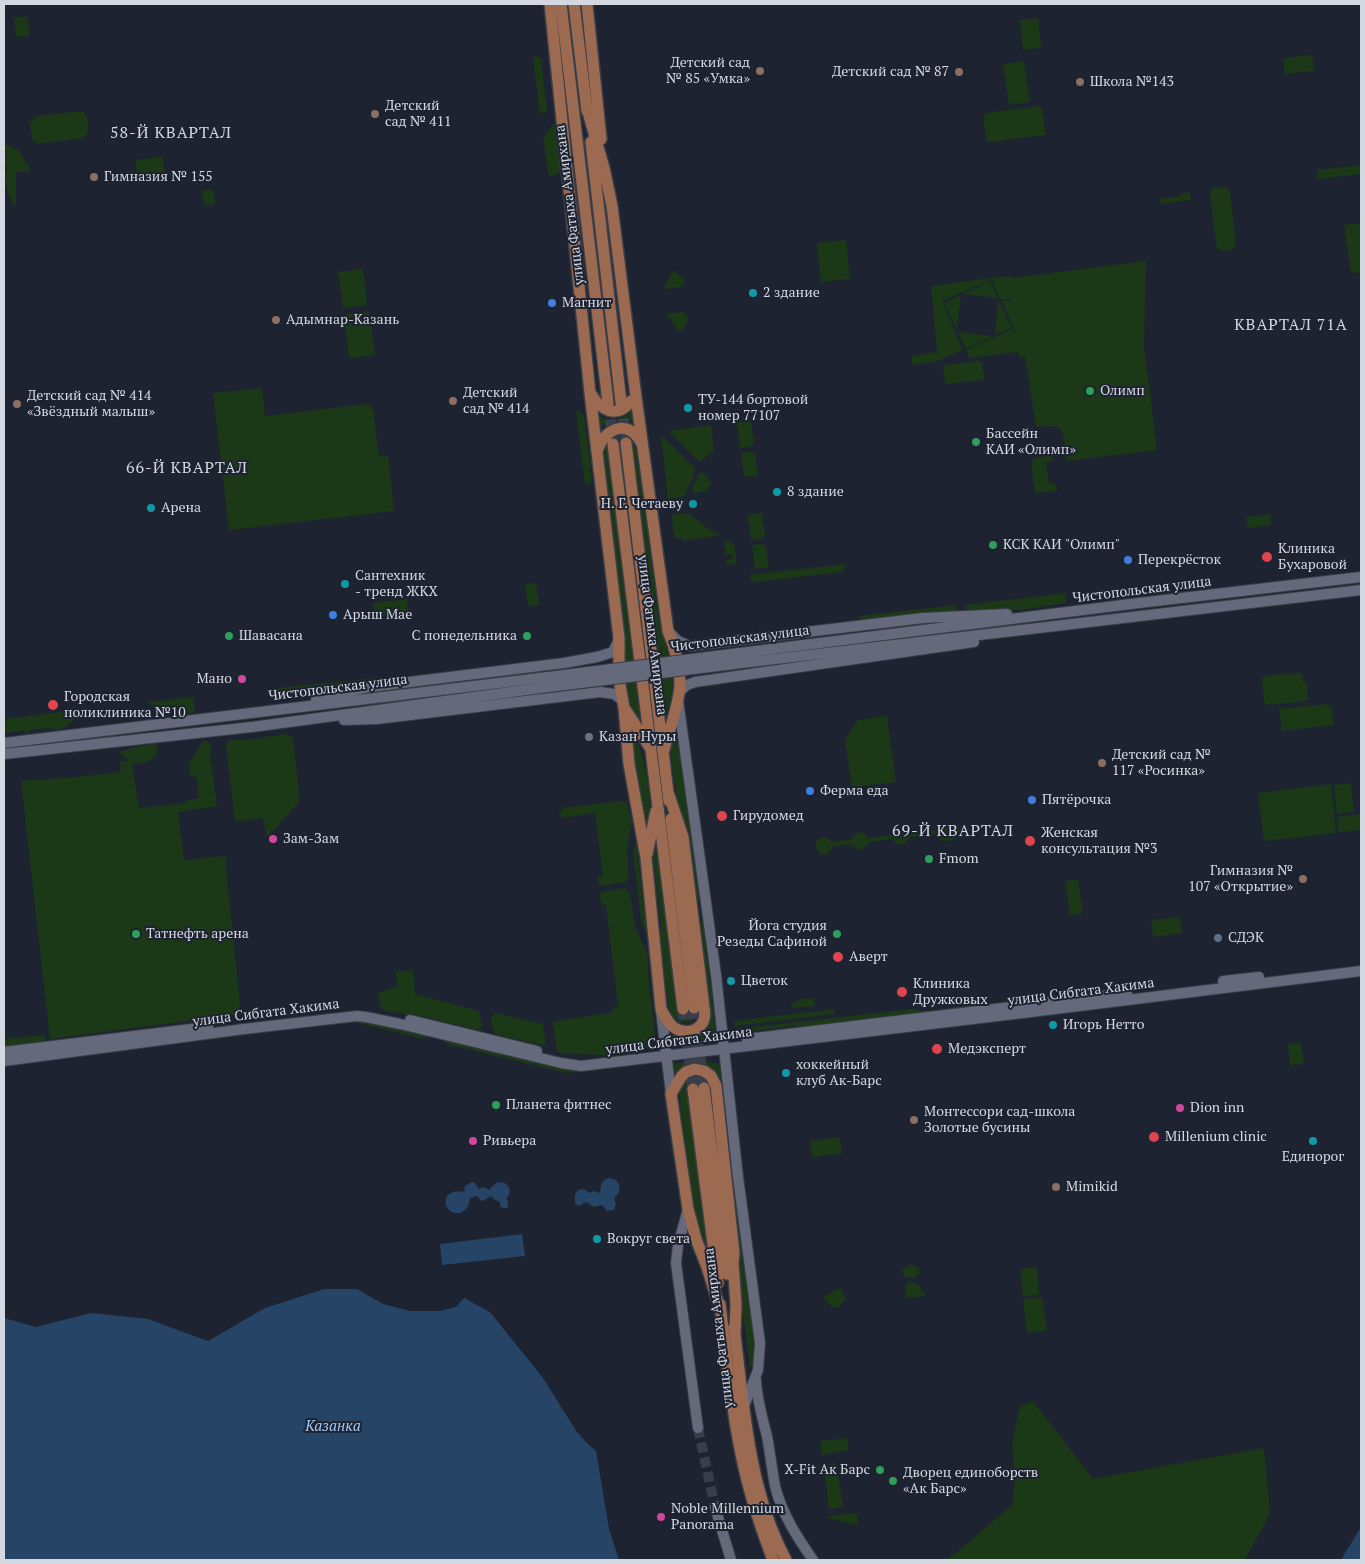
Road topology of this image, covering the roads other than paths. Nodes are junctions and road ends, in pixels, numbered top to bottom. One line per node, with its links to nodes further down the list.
1 (550, 4): 8 (main road)
2 (561, 4): 6 (main road, улица Фатыха Амирхана)
3 (574, 4): 5 (main road, улица Фатыха Амирхана)
4 (587, 4): 7 (main road)
5 (586, 105): 7 (main road); 11 (main road, улица Фатыха Амирхана)
6 (577, 133): 8 (main road); 12 (main road, улица Фатыха Амирхана)
7 (604, 168): 9 (main road)
8 (570, 193): 10 (main road)
9 (635, 387): 10 (main road); 15 (main road)
10 (590, 393): 16 (main road)
11 (621, 402)
12 (608, 403)
13 (626, 443): 34 (main road, улица Фатыха Амирхана)
14 (613, 444): 35 (main road, улица Фатыха Амирхана)
15 (644, 448): 16 (main road); 20 (main road)
16 (597, 453): 22 (main road)
17 (1361, 577): 19 (main road, Чистопольская улица)
18 (1361, 590): 21 (main road, Чистопольская улица)
19 (1046, 615): 23 (main road); 24 (main road, Чистопольская улица)
20 (668, 631): 23 (main road); 28 (main road)
21 (1000, 632): 24 (main road, Чистопольская улица); 26 (main road)
22 (619, 638): 25 (main road); 30 (main road)
23 (718, 643): 26 (main road)
24 (749, 657): 27 (main road, Чистопольская улица, bridge)
25 (564, 663): 29 (main road); 31 (main road)
26 (723, 678): 28 (main road)
27 (540, 683): 31 (main road, Чистопольская улица); 32 (main road, Чистопольская улица)
28 (678, 694): 34 (main road); 40 (main road)
29 (569, 696): 30 (main road); 32 (main road)
30 (623, 704): 35 (main road); 39 (main road)
31 (287, 708): 33 (main road, Чистопольская улица)
32 (306, 720): 36 (main road, Чистопольская улица)
33 (4, 743)
34 (664, 750): 37 (main road, улица Фатыха Амирхана)
35 (652, 751): 38 (main road, улица Фатыха Амирхана)
36 (4, 754)
37 (668, 795): 38 (main road, улица Фатыха Амирхана); 41 (main road)
38 (658, 802): 39 (main road)
39 (646, 858): 44 (main road)
40 (706, 903): 41 (main road); 45 (main road)
41 (695, 922): 44 (main road)
42 (1361, 965): 45 (main road, улица Сибгата Хакима)
43 (1361, 971): 45 (main road, улица Сибгата Хакима)
44 (661, 1009): 47 (main road)
45 (724, 1045): 47 (main road, улица Сибгата Хакима); 51 (main road)
46 (4, 1052): 47 (main road, улица Сибгата Хакима)
47 (665, 1052): 48 (main road, улица Сибгата Хакима); 49 (main road)
48 (4, 1060)
49 (671, 1094): 50 (main road); 52 (main road)
50 (722, 1156): 51 (main road); 54 (main road)
51 (738, 1177): 55 (main road)
52 (688, 1209): 53 (main road); 57 (main road)
53 (721, 1312): 54 (main road, улица Фатыха Амирхана); 60 (main road, улица Фатыха Амирхана)
54 (735, 1333): 56 (main road, улица Фатыха Амирхана)
55 (756, 1376): 56 (main road); 62 (main road)
56 (743, 1409): 61 (main road, улица Фатыха Амирхана)
57 (698, 1428)
58 (715, 1507): 59 (main road)
59 (731, 1560)
60 (773, 1560)
61 (786, 1560)
62 (813, 1560)

